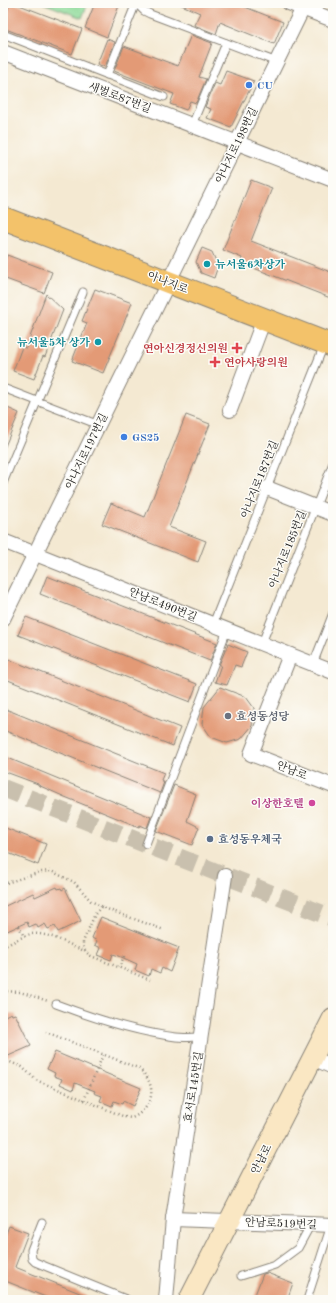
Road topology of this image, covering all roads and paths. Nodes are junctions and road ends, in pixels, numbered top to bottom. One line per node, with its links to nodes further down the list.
1 (136, 3): 6 (lane); 9 (lane)
2 (289, 3): 3 (street)
3 (303, 8): 4 (street); 8 (street, 아나지로198번길)
4 (333, 20)
5 (3, 34): 9 (lane)
6 (226, 43): 8 (lane); 11 (lane)
7 (3, 52): 11 (street, 새벌로87번길)
8 (276, 62): 12 (street, 아나지로198번길)
9 (107, 75): 10 (lane)
10 (164, 97)
11 (192, 125): 12 (street, 새벌로87번길)
12 (237, 143): 13 (street, 새벌로87번길); 15 (street, 아나지로198번길)
13 (333, 180)
14 (3, 218): 15 (main road, 아나지로)
15 (169, 282): 17 (main road, 아나지로); 22 (street, 아나지로197번길)
16 (83, 292): 20 (lane)
17 (264, 319): 18 (main road, 아나지로); 21 (street)
18 (329, 344): 25 (lane, 아나지로187번길)
19 (3, 388): 20 (lane)
20 (38, 400): 22 (lane); 24 (lane)
21 (230, 410)
22 (99, 425): 29 (street, 아나지로197번길)
23 (333, 463): 26 (lane, 아나지로185번길)
24 (3, 483)
25 (267, 488): 26 (street); 32 (lane, 아나지로187번길)
26 (316, 507): 27 (street); 34 (lane, 아나지로185번길)
27 (333, 514)
28 (3, 541): 29 (street, 안남로490번길)
29 (36, 554): 31 (street, 아나지로197번길); 32 (street, 안남로490번길)
30 (333, 613): 36 (lane)
31 (3, 619)
32 (213, 624): 33 (street, 안남로490번길)
33 (227, 630): 34 (street, 안남로490번길); 39 (lane)
34 (262, 643): 35 (street, 안남로490번길)
35 (290, 654): 36 (street, 안남로490번길); 38 (street, 안남로)
36 (313, 664): 37 (street, 안남로490번길)
37 (333, 672)
38 (333, 786)
39 (146, 844)
40 (224, 876): 55 (street, 효서로145번길)
41 (3, 884): 42 (path)
42 (102, 906): 44 (path); 47 (path)
43 (19, 926): 45 (path)
44 (164, 930)
45 (24, 937): 46 (path); 47 (path)
46 (3, 947)
47 (85, 951): 49 (path)
48 (126, 954): 49 (path)
49 (119, 968): 50 (path)
50 (150, 980)
51 (3, 991): 52 (path)
52 (56, 1004): 55 (lane)
53 (333, 1018): 57 (main road, 안남로)
54 (46, 1032): 56 (path)
55 (200, 1037): 61 (street, 효서로145번길)
56 (103, 1055): 60 (path); 60 (path)
57 (313, 1058): 59 (street); 63 (main road, 안남로)
58 (3, 1059): 60 (path)
59 (333, 1067)
60 (84, 1100)
61 (173, 1219): 63 (street, 안남로519번길); 68 (street, 효서로145번길)
62 (42, 1222): 67 (lane)
63 (229, 1222): 64 (street, 안남로519번길); 69 (main road, 안남로)
64 (311, 1224): 65 (street, 안남로519번길); 66 (lane)
65 (332, 1225): 70 (lane)
66 (241, 1276)
67 (128, 1300)
68 (166, 1300)
69 (189, 1300)
70 (307, 1300)

